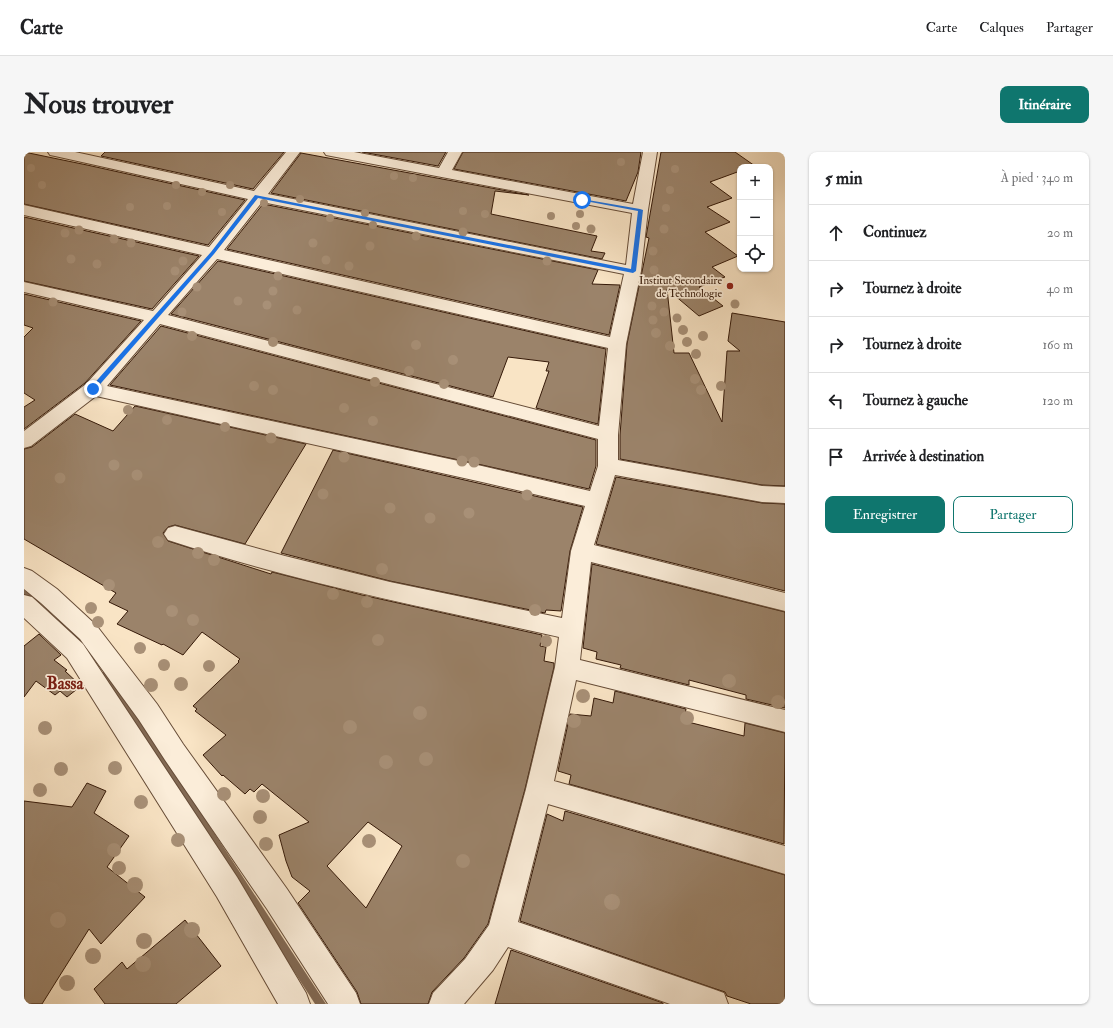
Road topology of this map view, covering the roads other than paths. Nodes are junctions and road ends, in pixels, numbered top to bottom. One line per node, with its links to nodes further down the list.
1 (55, 152): 8 (street)
2 (293, 152): 8 (street)
3 (332, 152): 6 (street)
4 (455, 152): 7 (street)
5 (650, 152): 10 (street)
6 (349, 153): 7 (street)
7 (443, 173): 10 (street)
8 (256, 196): 11 (street); 12 (street)
9 (24, 210): 11 (street)
10 (640, 210): 12 (street)
11 (213, 253): 14 (street); 15 (street)
12 (633, 271): 15 (street)
13 (24, 287): 14 (street)
14 (156, 317): 16 (street); 17 (street)
15 (617, 344): 17 (street)
16 (93, 389): 18 (street); 21 (street)
17 (608, 435): 19 (street)
18 (24, 441)
19 (608, 466): 20 (street); 21 (street)
20 (785, 495)
21 (597, 501): 23 (street)
22 (175, 534): 27 (street)
23 (582, 551): 25 (street); 27 (street)
24 (24, 577): 34 (street)
25 (785, 602)
26 (24, 604): 33 (street)
27 (572, 630): 28 (street)
28 (567, 667): 29 (street); 30 (street)
29 (785, 721)
30 (539, 790): 31 (street); 32 (street)
31 (785, 860)
32 (502, 931): 35 (street); 36 (street)
33 (295, 1004)
34 (345, 1004)
35 (444, 1004)
36 (713, 1004)

